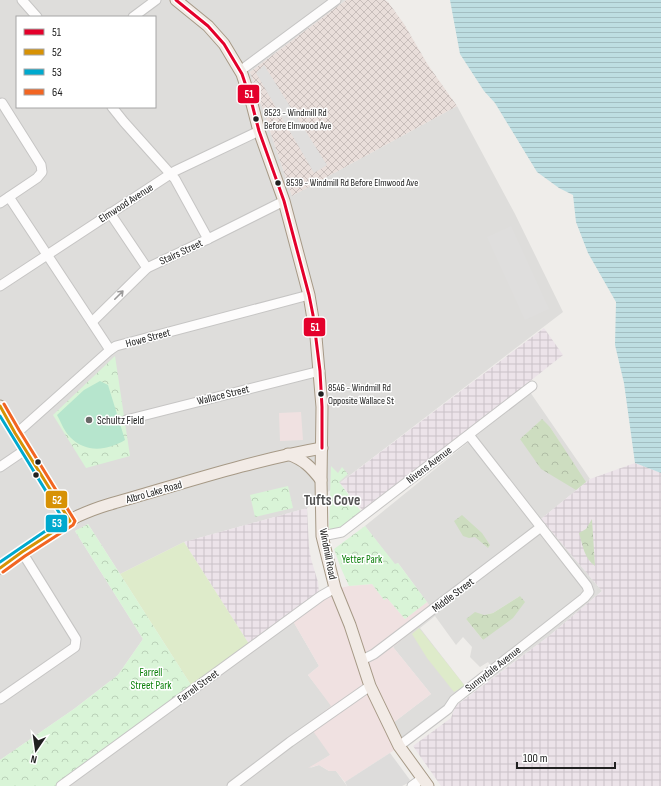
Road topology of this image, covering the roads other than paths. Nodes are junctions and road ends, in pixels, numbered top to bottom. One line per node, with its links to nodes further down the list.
1 (22, 0): 5 (street)
2 (156, 0): 6 (street)
3 (176, 0): 7 (main road, Windmill Road)
4 (336, 0): 7 (street)
5 (36, 16)
6 (134, 16)
7 (240, 71): 10 (main road, Windmill Road)
8 (2, 103): 12 (street)
9 (113, 108): 11 (street)
10 (259, 130): 11 (street, Elmwood Avenue); 13 (main road, Windmill Road)
11 (170, 174): 15 (street, Elmwood Avenue); 16 (street)
12 (10, 198): 14 (street); 17 (street)
13 (284, 201): 16 (street, Stairs Street); 20 (main road, Windmill Road)
14 (0, 203)
15 (110, 213): 17 (street, Elmwood Avenue); 18 (street)
16 (208, 239): 18 (street, Stairs Street)
17 (47, 255): 19 (street, Elmwood Avenue); 21 (street)
18 (147, 268): 21 (street, Stairs Street, one-way to 18)
19 (0, 286)
20 (309, 295): 22 (street, Howe Street); 23 (main road, Windmill Road)
21 (92, 322): 22 (street)
22 (110, 350): 27 (street, Howe Street)
23 (320, 371): 26 (street, Wallace Street); 29 (main road, Windmill Road)
24 (532, 386): 28 (street, Nivens Avenue)
25 (0, 406): 27 (main road)
26 (126, 420)
27 (15, 433): 30 (main road)
28 (469, 435): 35 (street); 36 (street, Nivens Avenue)
29 (322, 448): 31 (main road, Albro Lake Road); 33 (main road, Windmill Road)
30 (25, 450): 32 (street); 34 (main road)
31 (288, 454): 33 (main road); 34 (main road, Albro Lake Road)
32 (0, 467)
33 (321, 480): 36 (main road, Windmill Road)
34 (70, 521): 37 (main road, Albro Lake Road)
35 (541, 527): 40 (street, Middle Street); 43 (street, Sunnydale Avenue)
36 (322, 536): 39 (main road, Windmill Road)
37 (22, 552): 38 (main road, Albro Lake Road); 42 (street)
38 (0, 568)
39 (335, 588): 40 (main road, Windmill Road); 45 (street, Farrell Street)
40 (362, 660): 41 (main road, Windmill Road)
41 (370, 686): 43 (main road, Windmill Road); 46 (street)
42 (0, 699)
43 (399, 746): 44 (main road, Windmill Road)
44 (425, 782): 47 (street)
45 (61, 786)
46 (232, 786)
47 (412, 786)

